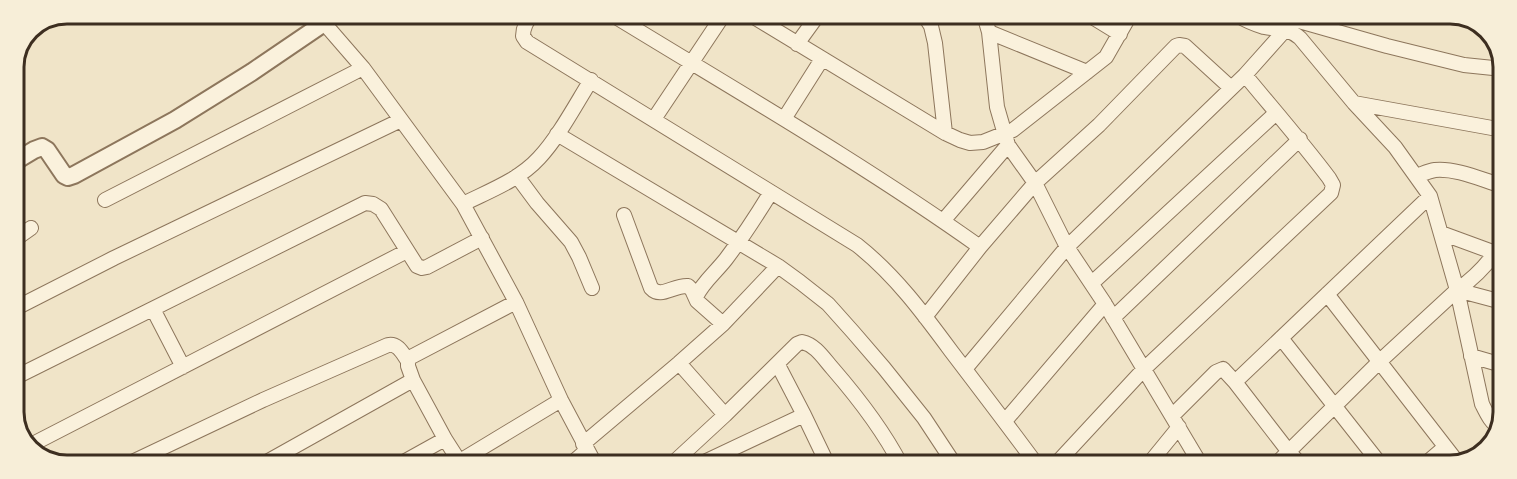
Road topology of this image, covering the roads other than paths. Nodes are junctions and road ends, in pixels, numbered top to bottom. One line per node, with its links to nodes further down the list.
1 (321, 24): 38 (street)
2 (332, 24): 22 (street)
3 (526, 24): 26 (street)
4 (627, 24): 21 (street)
5 (718, 24): 21 (street)
6 (765, 24): 19 (street)
7 (811, 24): 19 (street)
8 (930, 24): 34 (street)
9 (987, 24): 17 (street)
10 (1103, 24): 18 (street)
11 (1125, 24): 18 (street)
12 (1256, 24): 13 (street)
13 (1272, 24)
14 (1288, 24): 25 (street)
15 (1292, 24): 28 (street)
16 (1303, 24): 23 (street)
17 (989, 32): 24 (street); 37 (street)
18 (1119, 34): 24 (street)
19 (797, 44): 20 (street)
20 (822, 59): 31 (street); 34 (street)
21 (692, 64): 30 (street); 31 (street)
22 (363, 68): 32 (street); 45 (street)
23 (1493, 68)
24 (1087, 72): 37 (street)
25 (1245, 75): 27 (street); 29 (street)
26 (591, 80): 30 (street); 35 (street)
27 (1231, 88): 41 (street); 55 (street)
28 (1354, 103): 33 (street); 40 (street)
29 (1276, 113): 36 (street); 60 (street)
30 (654, 119): 43 (street)
31 (784, 119): 48 (street)
32 (401, 120): 46 (street); 67 (street)
33 (1493, 128)
34 (945, 133): 37 (street)
35 (557, 134): 39 (street); 53 (street)
36 (1300, 139): 71 (street); 82 (street)
37 (1006, 140): 41 (street); 48 (street)
38 (24, 156)
39 (517, 176): 46 (street); 61 (street)
40 (1416, 176): 42 (street); 44 (street)
41 (1035, 183): 54 (street); 55 (street)
42 (1493, 183)
43 (771, 192): 53 (street); 70 (street)
44 (1430, 196): 51 (street); 63 (street)
45 (105, 200)
46 (463, 204): 52 (street)
47 (624, 215): 64 (street)
48 (943, 220): 54 (street)
49 (32, 228): 50 (street)
50 (24, 233)
51 (1441, 233): 57 (street); 62 (street)
52 (482, 238): 56 (street); 66 (street)
53 (739, 243): 59 (street); 64 (street)
54 (980, 247): 70 (street)
55 (1067, 247): 60 (street); 81 (street)
56 (407, 252): 69 (street); 80 (street)
57 (1493, 252)
58 (1493, 260): 62 (street)
59 (778, 267): 72 (street); 109 (street)
60 (1092, 283): 68 (street)
61 (592, 288)
62 (1457, 290): 65 (street); 74 (street); 76 (street)
63 (1328, 294): 73 (street); 76 (street)
64 (696, 297): 72 (street)
65 (1493, 300)
66 (516, 302): 75 (street); 86 (street)
67 (24, 304)
68 (1105, 304): 71 (street); 90 (street)
69 (153, 309): 80 (street); 83 (street)
70 (925, 317): 81 (street)
71 (1113, 318): 82 (street)
72 (723, 324): 78 (street)
73 (1281, 338): 85 (street); 87 (street)
74 (1471, 356): 77 (street); 92 (street)
75 (408, 361): 84 (street); 98 (street)
76 (1379, 362): 87 (street); 96 (street)
77 (1493, 362)
78 (679, 363): 88 (street); 95 (street)
79 (778, 365): 88 (street); 89 (street); 108 (street)
80 (183, 367): 94 (street)
81 (965, 369): 90 (street)
82 (1144, 369): 91 (street); 111 (street)
83 (24, 373)
84 (413, 380): 93 (street); 99 (street)
85 (1235, 382): 91 (street); 97 (street)
86 (561, 400): 95 (street); 102 (street)
87 (1335, 407): 97 (street); 116 (street)
88 (725, 415): 105 (street)
89 (804, 415): 106 (street); 107 (street)
90 (1005, 421): 110 (street)
91 (1176, 421): 112 (street); 113 (street)
92 (1492, 421)
93 (445, 439): 100 (street); 101 (street)
94 (37, 442)
95 (585, 447): 103 (street); 104 (street)
96 (1445, 447): 117 (street); 118 (street)
97 (1289, 452): 114 (street); 115 (street)
98 (147, 455)
99 (279, 455)
100 (416, 455)
101 (456, 455)
102 (474, 455)
103 (578, 455)
104 (590, 455)
105 (682, 455)
106 (719, 455)
107 (823, 455)
108 (895, 455)
109 (948, 455)
110 (1030, 455)
111 (1064, 455)
112 (1154, 455)
113 (1195, 455)
114 (1286, 455)
115 (1292, 455)
116 (1374, 455)
117 (1436, 455)
118 (1451, 455)

